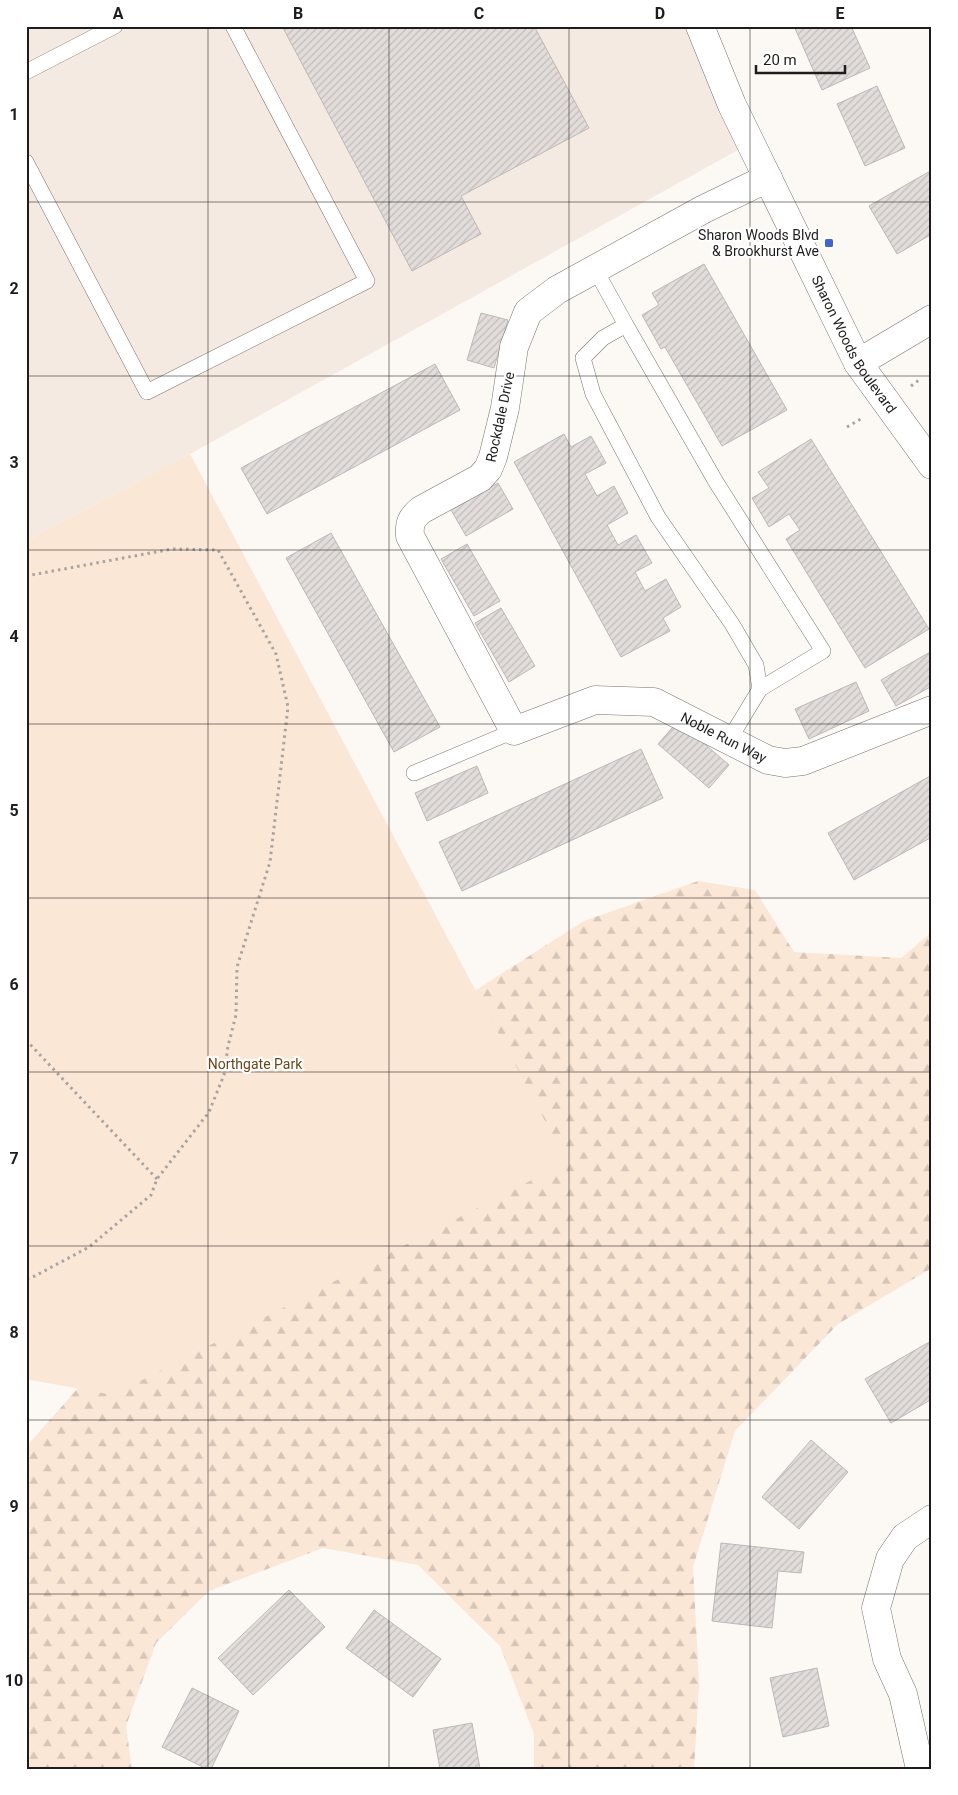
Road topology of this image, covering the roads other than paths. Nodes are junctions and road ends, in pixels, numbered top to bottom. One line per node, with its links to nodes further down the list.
1 (114, 26): 4 (lane)
2 (233, 26): 5 (lane)
3 (700, 26): 6 (street, Sharon Woods Boulevard)
4 (26, 72)
5 (26, 162)
6 (768, 178): 7 (street, Rockdale Drive); 10 (street, Sharon Woods Boulevard)
7 (595, 269): 9 (lane); 14 (street, Rockdale Drive)
8 (932, 319): 10 (street)
9 (626, 325): 12 (lane); 12 (lane)
10 (858, 363): 11 (street, Sharon Woods Boulevard)
11 (932, 465)
12 (760, 689): 15 (lane)
13 (932, 710): 15 (street, Noble Run Way)
14 (514, 731): 15 (street, Noble Run Way); 16 (lane)
15 (729, 740)
16 (414, 773)
17 (932, 1519): 18 (street)
18 (920, 1769)

